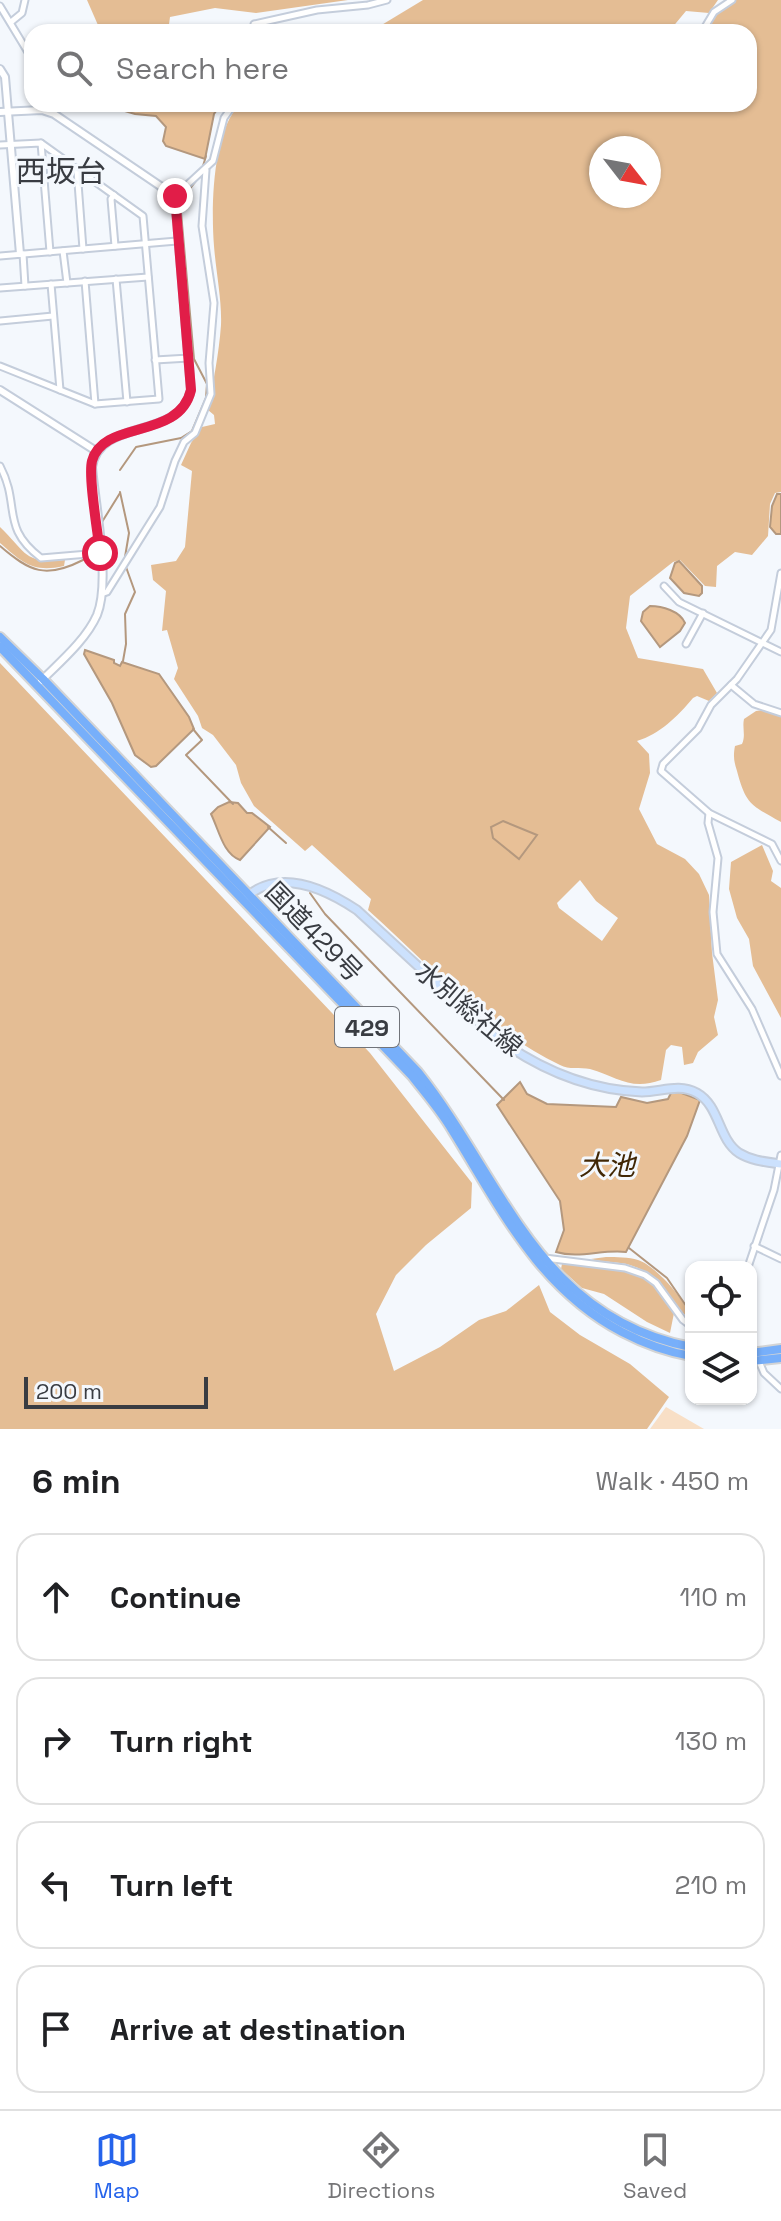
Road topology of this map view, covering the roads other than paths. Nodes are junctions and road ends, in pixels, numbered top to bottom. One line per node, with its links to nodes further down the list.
1 (25, 0): 5 (street)
2 (387, 0): 6 (street)
3 (732, 0): 7 (street)
4 (0, 6): 5 (street)
5 (11, 22): 8 (street)
6 (254, 24)
7 (707, 24)
8 (24, 45)
9 (0, 69): 11 (street)
10 (24, 109): 11 (street)
11 (4, 112): 15 (street)
12 (51, 112): 20 (street)
13 (228, 112): 18 (street)
14 (41, 143): 15 (street); 17 (street); 26 (street)
15 (9, 144): 16 (street); 27 (street)
16 (0, 145)
17 (77, 170): 19 (street); 24 (street)
18 (206, 170): 20 (street); 50 (street)
19 (114, 195): 22 (street); 23 (street)
20 (175, 196): 21 (street)
21 (177, 241): 22 (street); 38 (street)
22 (146, 243): 23 (street); 29 (street)
23 (115, 246): 24 (street)
24 (83, 249): 25 (street)
25 (63, 251): 26 (street); 32 (street)
26 (50, 252): 27 (street)
27 (21, 254): 28 (street); 34 (street)
28 (0, 256)
29 (148, 277): 30 (street); 39 (street)
30 (116, 279): 31 (street); 43 (street)
31 (85, 281): 32 (street); 44 (street)
32 (67, 283): 33 (street)
33 (51, 284): 34 (street); 36 (street)
34 (25, 286): 35 (street)
35 (0, 288)
36 (53, 316): 37 (street); 42 (street)
37 (0, 321)
38 (189, 358): 39 (street); 45 (street)
39 (155, 360): 43 (street)
40 (0, 366): 42 (street)
41 (0, 390): 45 (street)
42 (60, 390): 44 (street)
43 (127, 402): 44 (street)
44 (95, 404)
45 (96, 451): 47 (street)
46 (0, 466): 47 (street)
47 (100, 553): 50 (street)
48 (781, 573): 53 (street)
49 (664, 586): 51 (street)
50 (104, 593): 57 (street)
51 (703, 613): 53 (street); 54 (street)
52 (0, 637): 57 (highway, 国道429号 / 429)
53 (762, 643): 56 (street); 58 (street)
54 (686, 644)
55 (0, 647): 57 (highway, 国道429号 / 429)
56 (781, 652)
57 (40, 682): 62 (highway, 国道429号 / 429)
58 (731, 685): 59 (street); 60 (street)
59 (781, 713)
60 (709, 813): 61 (street); 63 (street)
61 (781, 861)
62 (246, 896): 65 (main road, 水別総社線); 68 (highway, 国道429号 / 429)
63 (781, 1076)
64 (781, 1155): 65 (street)
65 (780, 1164): 66 (street)
66 (754, 1246): 67 (street); 69 (street)
67 (781, 1259)
68 (540, 1261): 70 (street); 71 (highway, 国道429号 / 429); 73 (highway, 国道429号 / 429)
69 (750, 1261)
70 (685, 1322)
71 (685, 1345)
72 (781, 1349): 74 (highway)
73 (685, 1354)
74 (757, 1355)
75 (757, 1356): 76 (highway)
76 (781, 1358)
77 (757, 1361): 78 (street)
78 (781, 1389)

